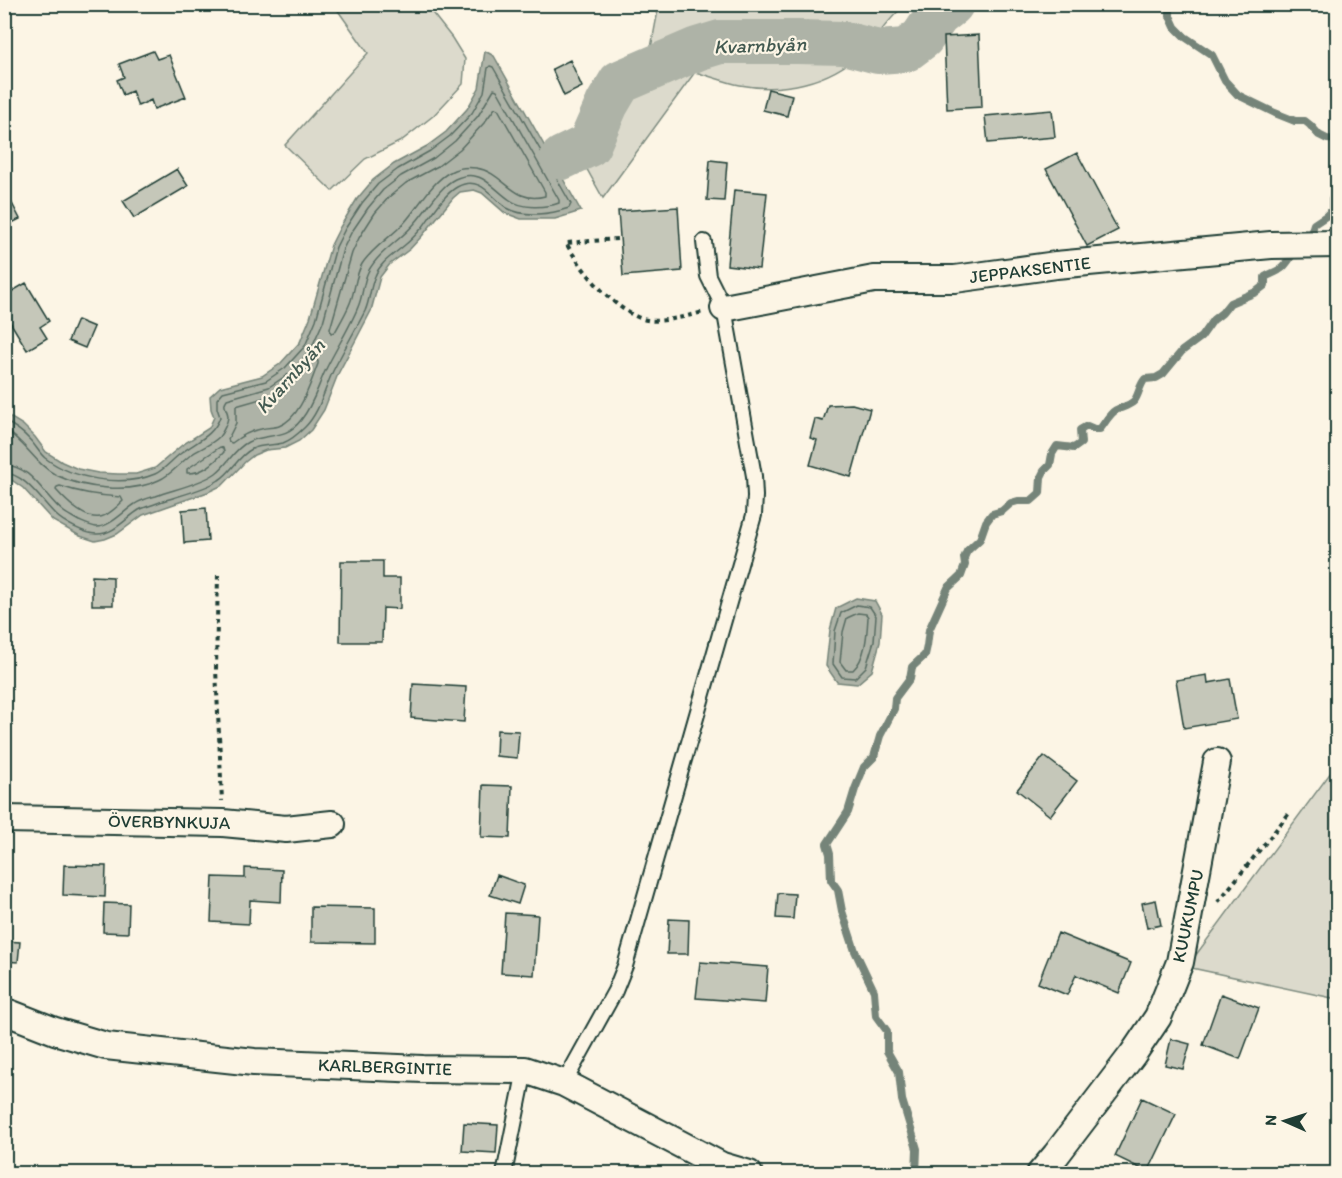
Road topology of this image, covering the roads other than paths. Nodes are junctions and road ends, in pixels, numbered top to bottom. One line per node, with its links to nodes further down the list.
1 (704, 242): 3 (lane)
2 (1338, 244): 3 (street, JEPPAKSENTIE)
3 (724, 308): 9 (lane)
4 (1217, 762): 12 (street, KUUKUMPU)
5 (4, 819): 6 (street, ÖVERBYNKUJA)
6 (332, 824)
7 (4, 1011): 8 (street, KARLBERGINTIE)
8 (525, 1070): 9 (street, KARLBERGINTIE); 10 (lane)
9 (564, 1083): 11 (street, KARLBERGINTIE)
10 (504, 1173)
11 (749, 1173)
12 (1040, 1173)

